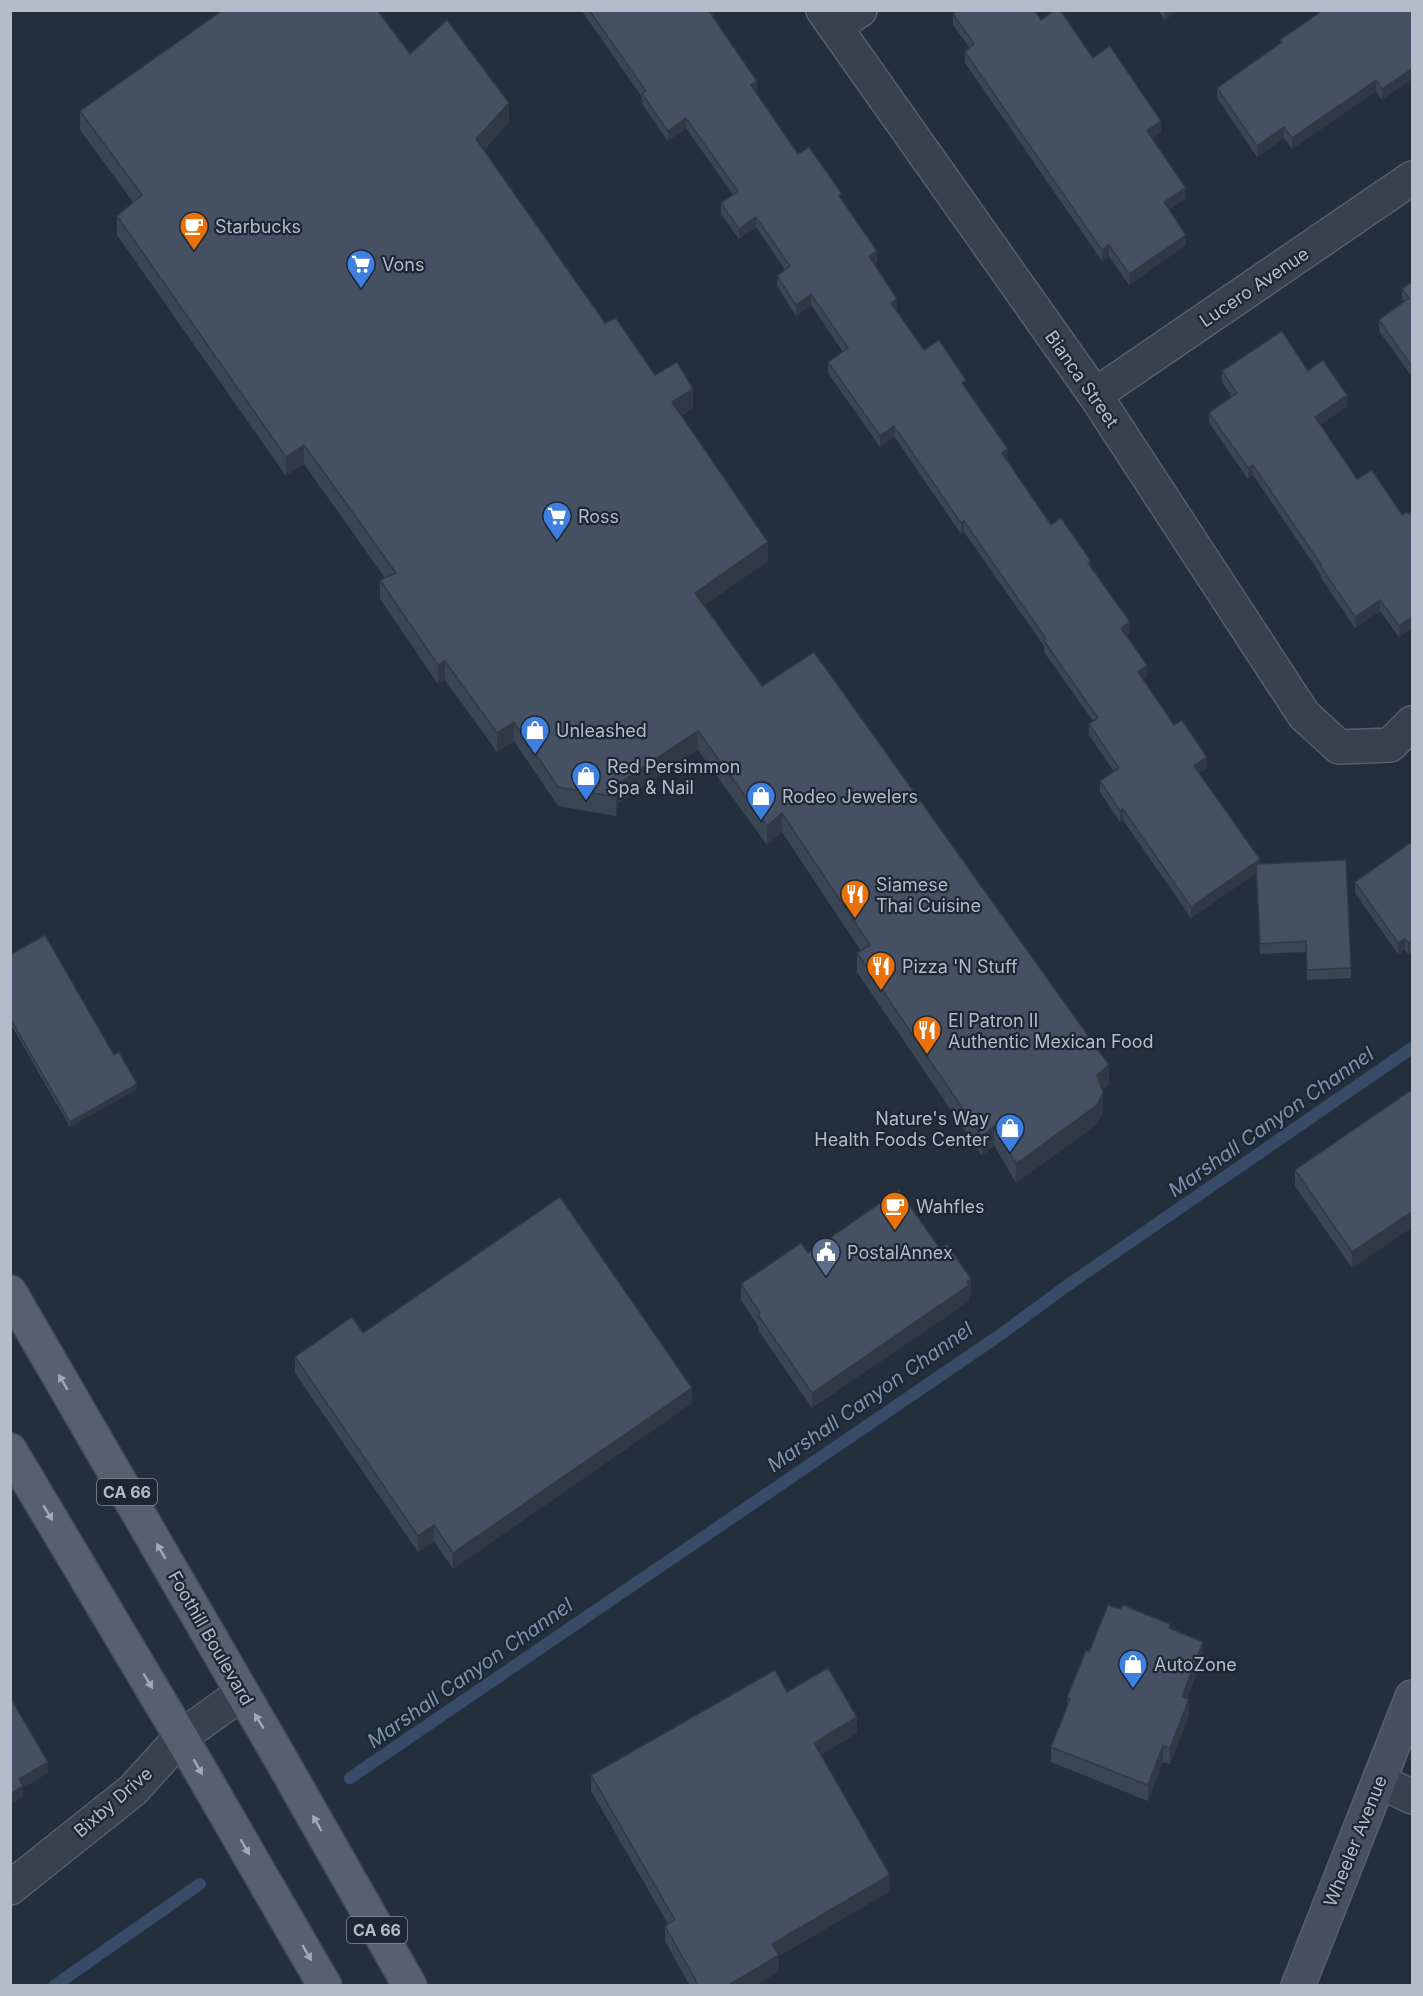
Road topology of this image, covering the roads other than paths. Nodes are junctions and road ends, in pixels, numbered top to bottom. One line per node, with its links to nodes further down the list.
1 (839, 16): 3 (street, Bianca Street)
2 (1413, 178): 3 (street, Lucero Avenue)
3 (1095, 395): 4 (street, Bianca Street)
4 (1413, 723)
5 (10, 1292): 7 (main road, Foothill Boulevard / CA 66, one-way to 5)
6 (10, 1450): 9 (main road, one-way to 9)
7 (242, 1693): 9 (street, Bixby Drive); 14 (main road, Foothill Boulevard / CA 66, one-way to 7)
8 (1413, 1697): 10 (main road, Wheeler Avenue)
9 (181, 1737): 12 (street, Bixby Drive); 13 (main road, one-way to 13)
10 (1380, 1781): 11 (street); 15 (main road, Wheeler Avenue)
11 (1413, 1797)
12 (10, 1888)
13 (325, 1986)
14 (410, 1986)
15 (1298, 1986)

